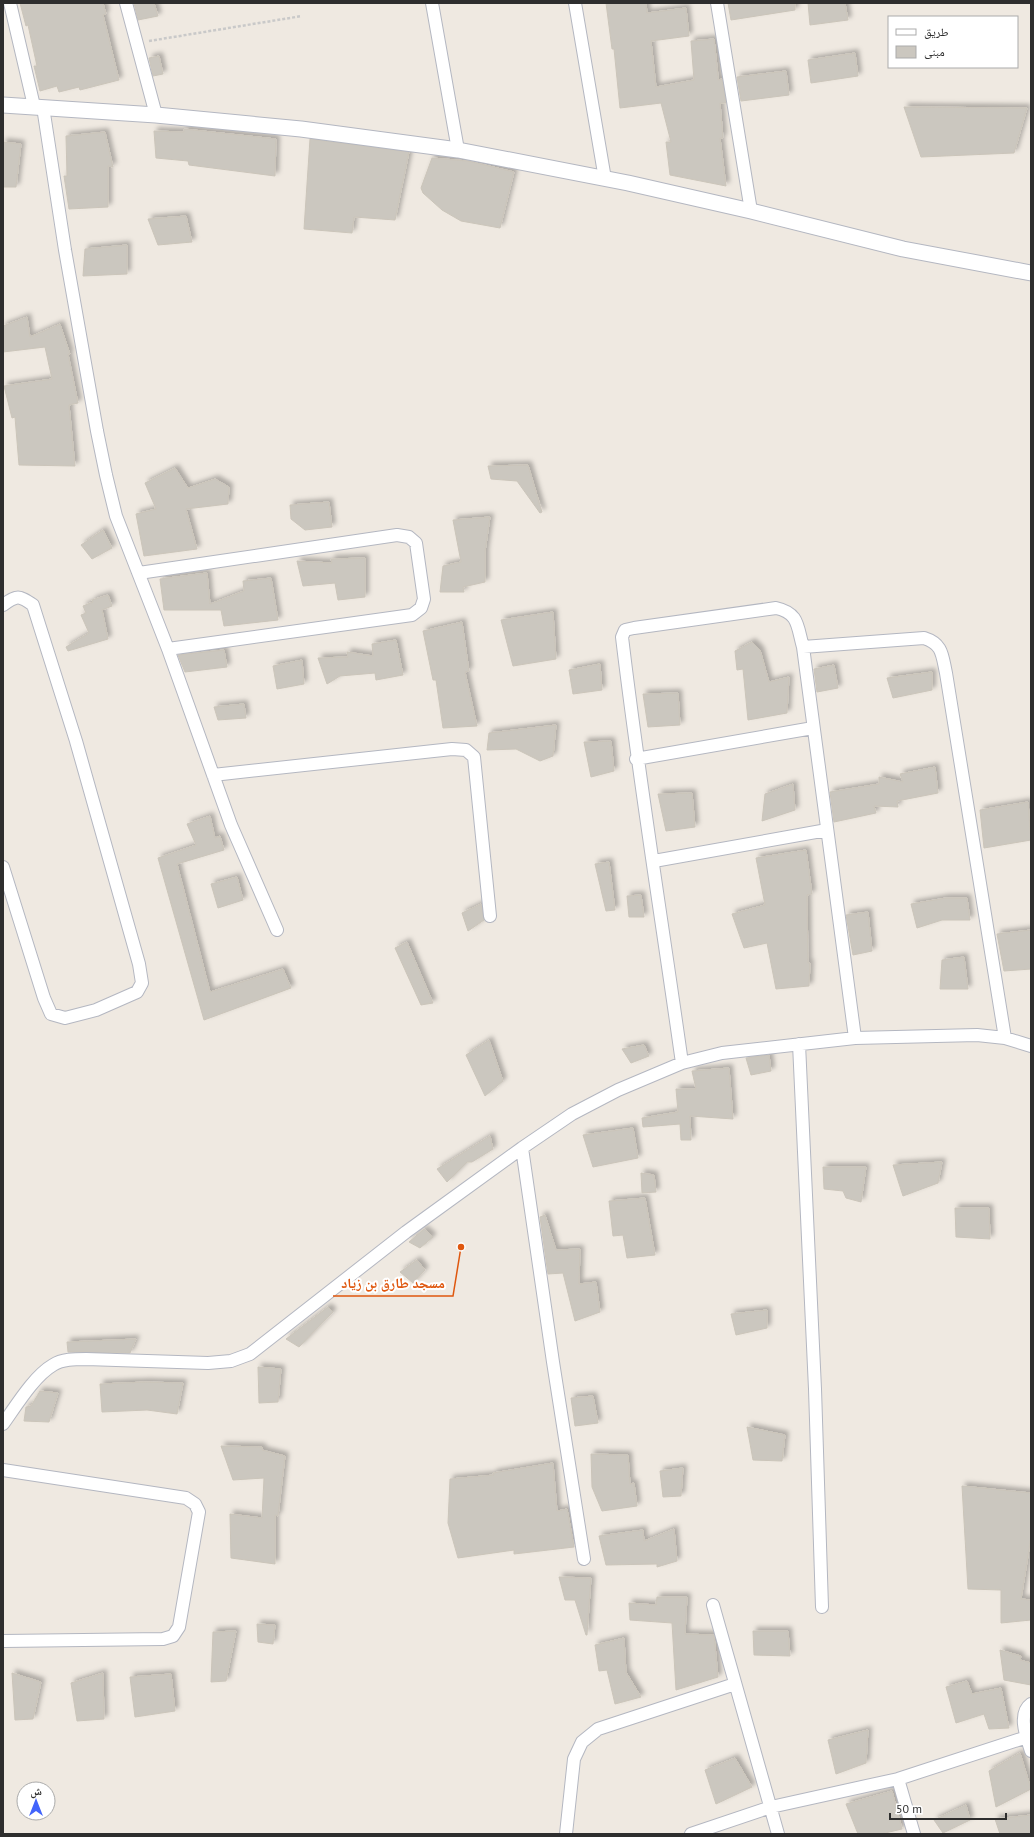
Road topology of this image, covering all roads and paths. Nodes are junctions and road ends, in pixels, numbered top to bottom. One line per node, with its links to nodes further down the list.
1 (10, 3): 9 (street)
2 (126, 3): 7 (street)
3 (432, 3): 11 (street)
4 (575, 3): 12 (street)
5 (717, 3): 13 (street)
6 (302, 16): 7 (path)
7 (137, 43): 10 (street)
8 (3, 105): 9 (street)
9 (39, 107): 10 (street); 15 (street)
10 (156, 115): 11 (street)
11 (458, 150): 12 (street)
12 (605, 178): 13 (street)
13 (751, 211): 14 (street)
14 (1031, 273)
15 (139, 573): 18 (street); 18 (street)
16 (3, 605): 24 (street)
17 (803, 647): 19 (street); 20 (street); 28 (street)
18 (168, 649): 21 (street)
19 (813, 728): 20 (street); 22 (street)
20 (636, 759): 23 (street)
21 (213, 775): 25 (street); 26 (street)
22 (827, 830): 23 (street); 27 (street)
23 (654, 861): 31 (street)
24 (3, 867)
25 (490, 916)
26 (277, 930)
27 (855, 1038): 28 (street); 29 (street)
28 (1005, 1038): 30 (street)
29 (799, 1044): 31 (street); 37 (street)
30 (1031, 1046)
31 (682, 1063): 32 (street)
32 (522, 1148): 33 (street); 35 (street)
33 (3, 1424)
34 (3, 1470): 38 (street)
35 (584, 1559)
36 (714, 1605): 39 (street)
37 (822, 1607)
38 (3, 1641)
39 (735, 1684): 44 (street); 45 (street)
40 (1031, 1704): 41 (street)
41 (1027, 1737): 42 (street); 43 (street)
42 (1031, 1751)
43 (898, 1779): 44 (street); 48 (street)
44 (771, 1807): 46 (street); 47 (street)
45 (566, 1834)
46 (691, 1834)
47 (778, 1834)
48 (914, 1834)

